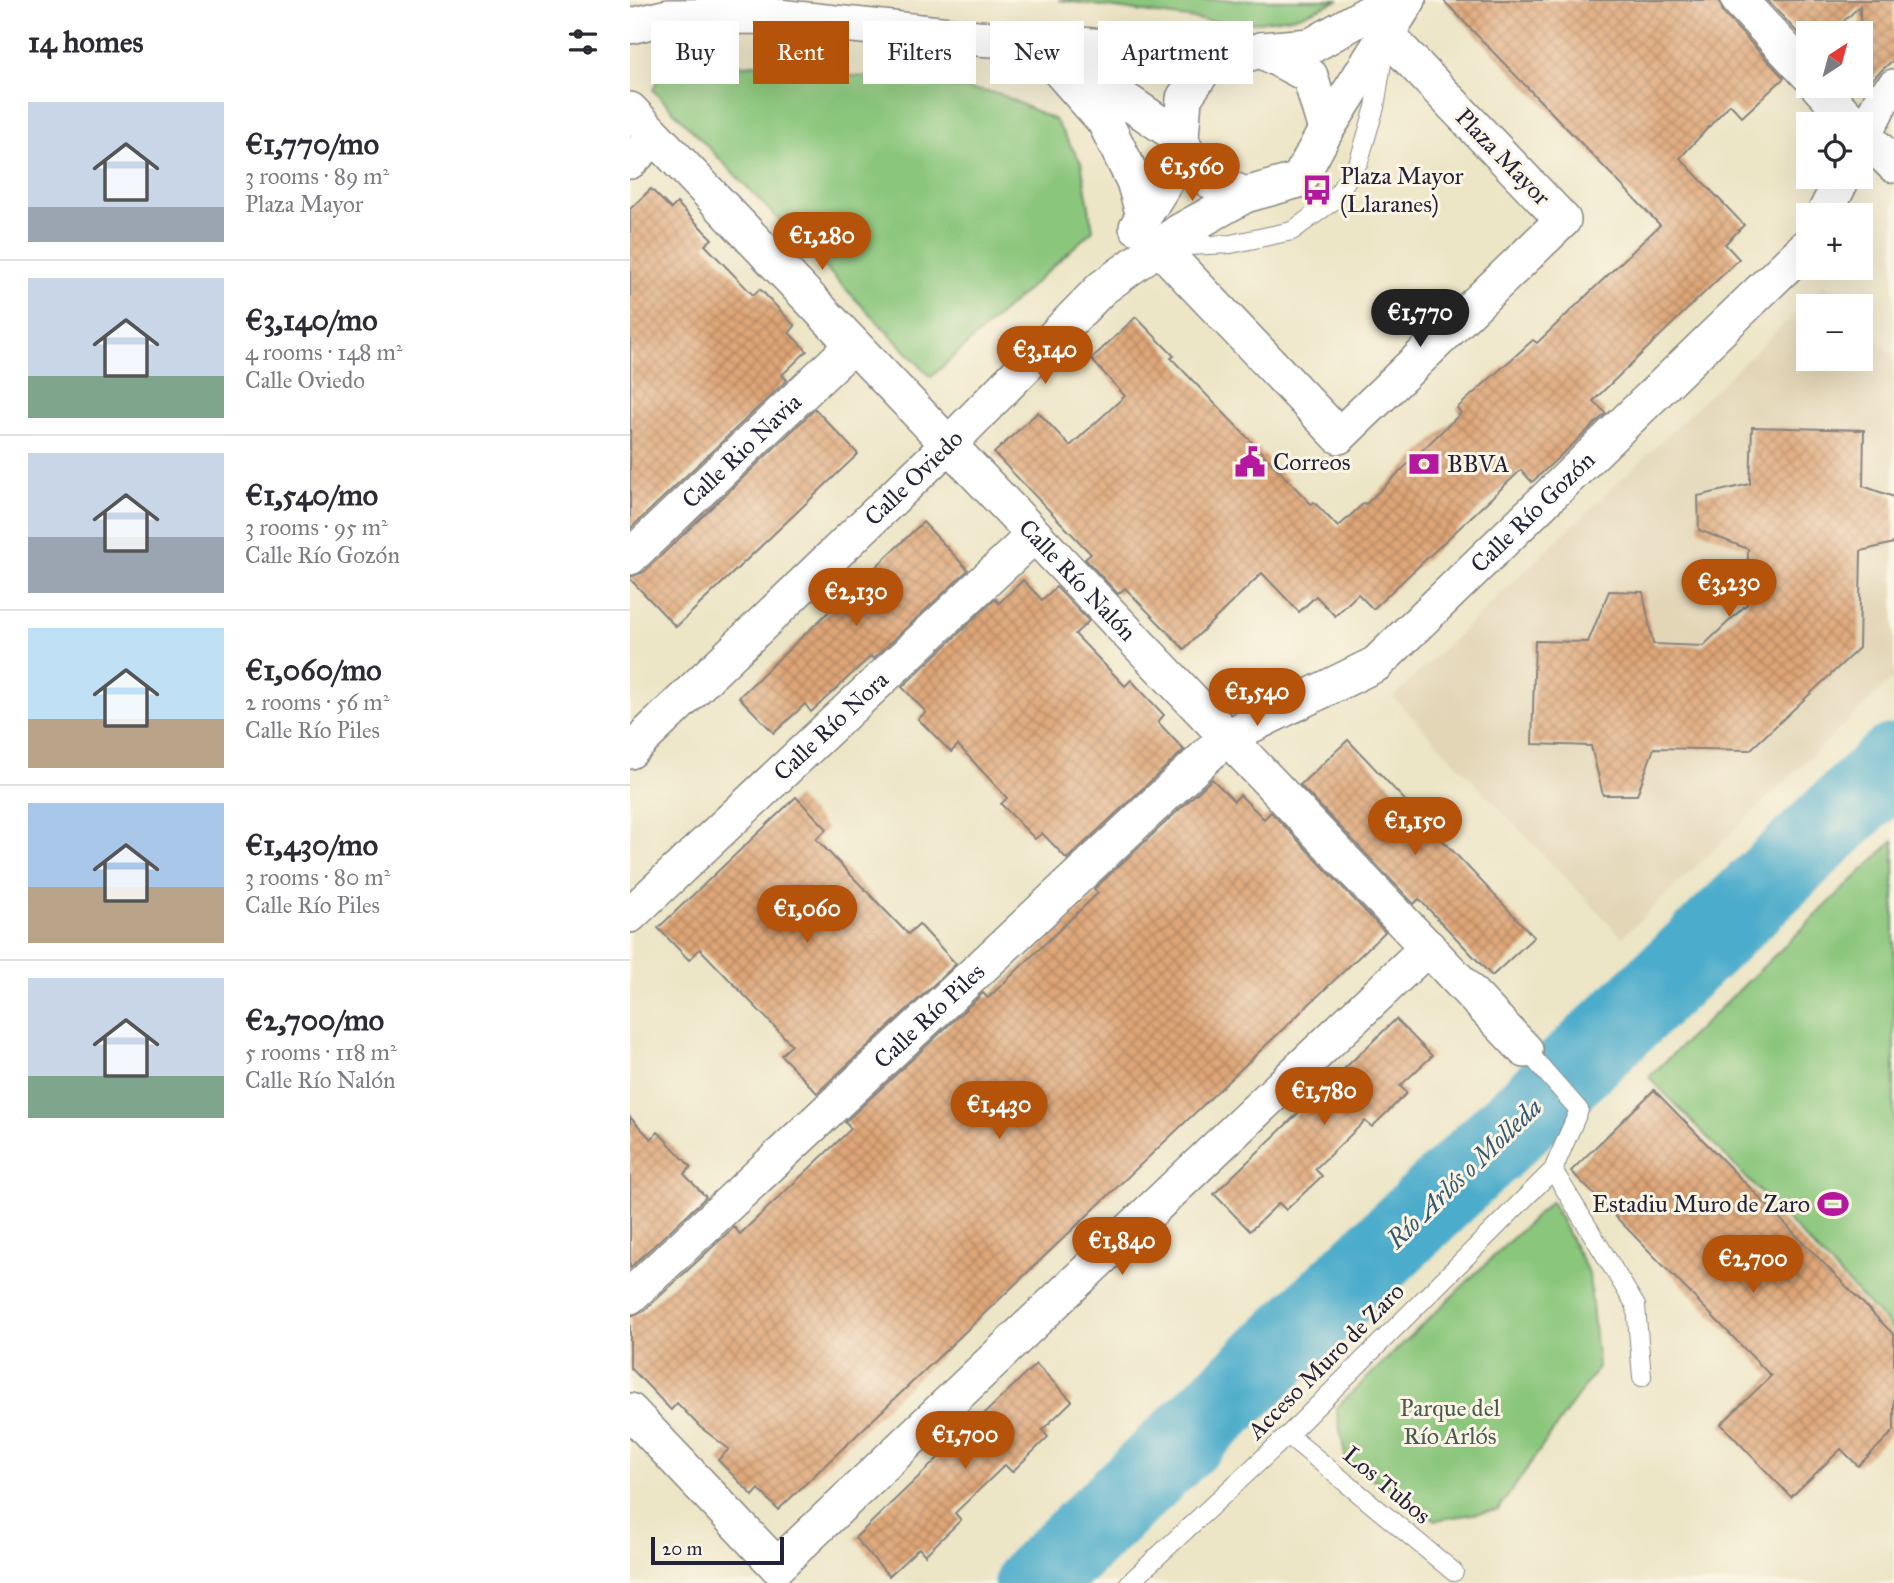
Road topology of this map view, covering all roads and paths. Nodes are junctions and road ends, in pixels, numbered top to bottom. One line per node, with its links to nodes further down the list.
1 (1392, 0): 9 (street)
2 (1408, 0): 5 (street)
3 (1739, 0): 11 (street)
4 (630, 26): 6 (street)
5 (1386, 34): 20 (street); 28 (lane); 28 (street, Plaza Mayor)
6 (977, 38): 7 (street); 8 (street)
7 (990, 42)
8 (1098, 46)
9 (1261, 50): 10 (street); 20 (street)
10 (1253, 52)
11 (1796, 61)
12 (1084, 76): 22 (street)
13 (1072, 84): 27 (street)
14 (1194, 84): 22 (street)
15 (1894, 87): 19 (street)
16 (1829, 98): 18 (street)
17 (630, 110): 21 (street, Calle Río Nalón)
18 (1841, 112)
19 (1873, 113)
20 (1326, 130): 26 (street)
21 (655, 137): 24 (street); 31 (street, Calle Río Nalón)
22 (1183, 144): 26 (street); 27 (street, Calle Oviedo)
23 (1873, 145): 25 (street)
24 (630, 161)
25 (1894, 165)
26 (1245, 195): 28 (street, Calle Oviedo)
27 (1144, 216): 30 (street, Calle Oviedo)
28 (1159, 247): 30 (street, Calle Oviedo)
29 (1796, 257): 35 (street, Calle Río Gozón)
30 (1102, 288): 32 (street, Calle Oviedo)
31 (853, 345): 32 (street, Calle Río Nalón); 34 (street, Calle Rio Navia)
32 (948, 445): 33 (street, Calle Río Nalón); 36 (street, Calle Oviedo)
33 (1034, 535): 35 (street, Calle Río Nalón); 37 (street, Calle Río Nora)
34 (630, 557)
35 (1227, 737): 38 (street, Calle Río Nalón); 41 (street, Calle Río Piles)
36 (630, 751)
37 (630, 915)
38 (1428, 947): 39 (street, Calle Río Nalón); 46 (street)
39 (1530, 1055): 40 (lane)
40 (1553, 1170): 42 (lane); 44 (lane, Acceso Muro de Zaro)
41 (630, 1296)
42 (1642, 1377)
43 (630, 1411): 46 (street)
44 (1288, 1435): 45 (lane, Los Tubos); 47 (lane, Acceso Muro de Zaro)
45 (1454, 1572)
46 (775, 1574)
47 (1129, 1583)

